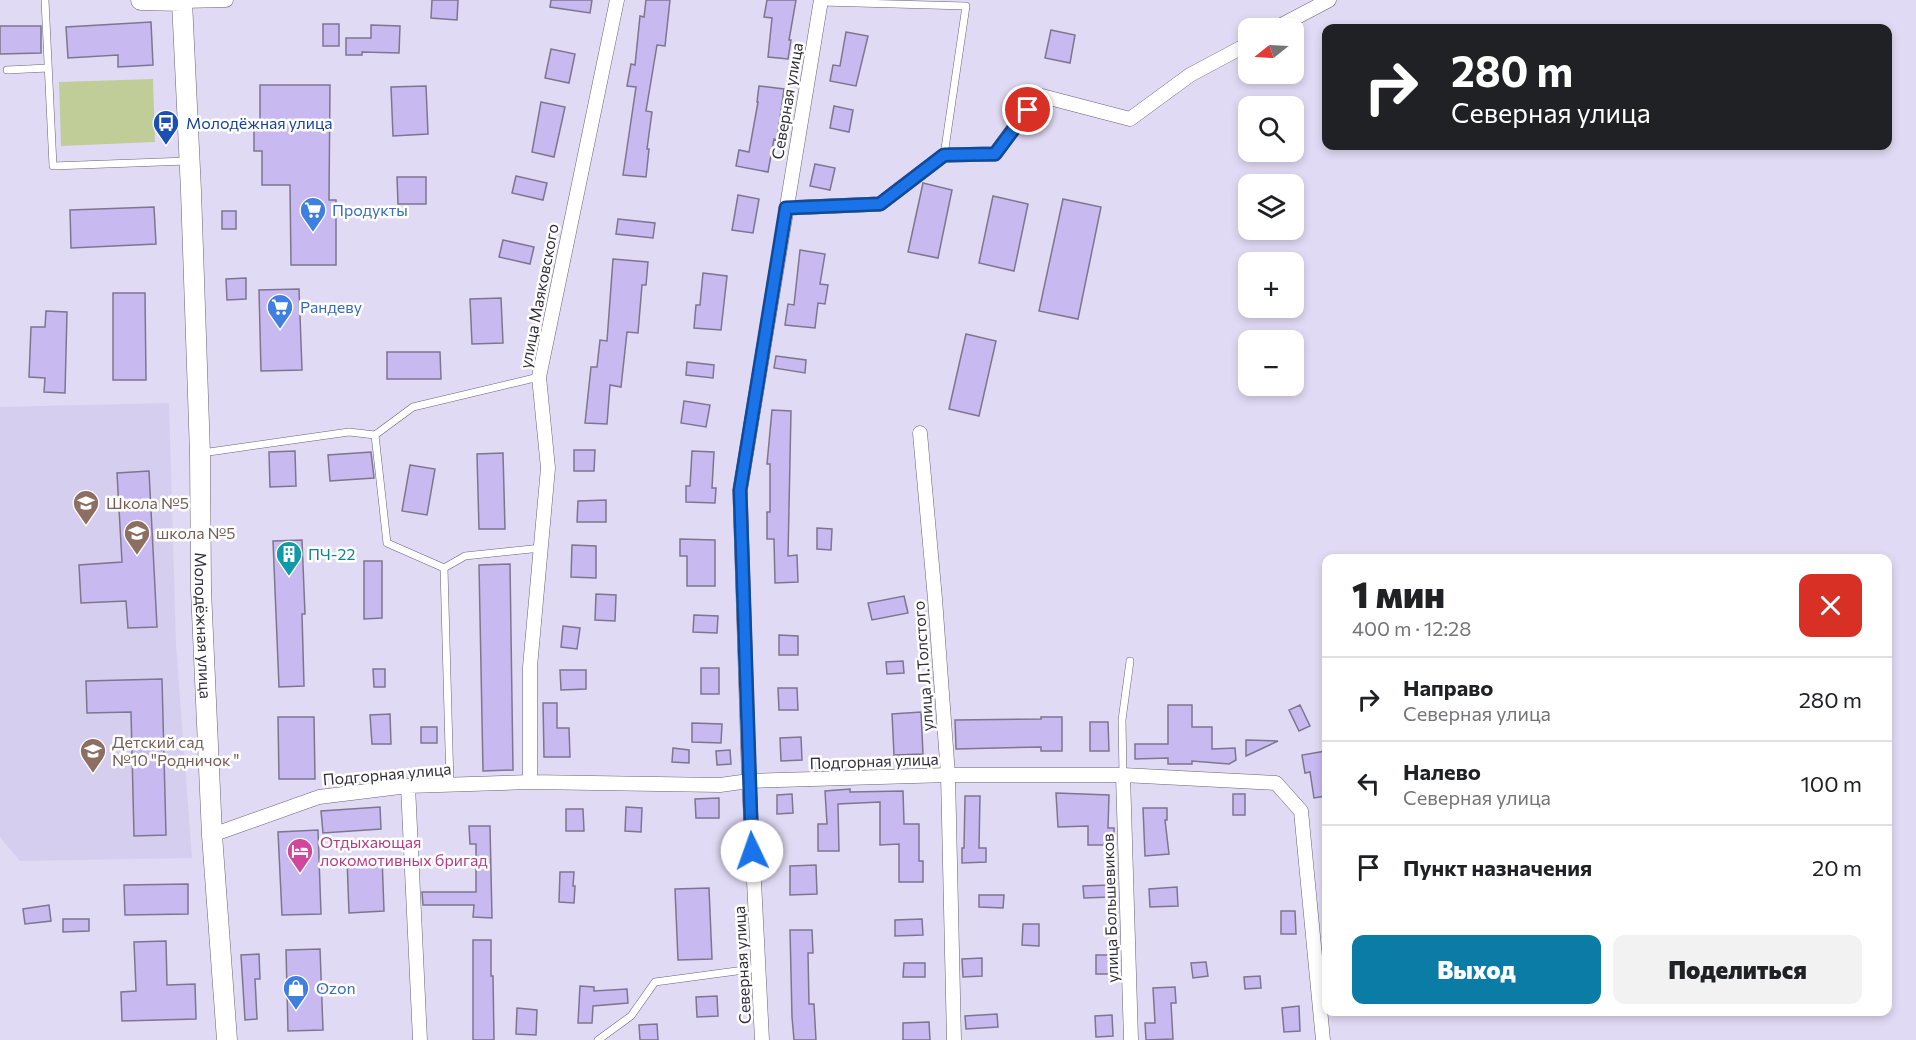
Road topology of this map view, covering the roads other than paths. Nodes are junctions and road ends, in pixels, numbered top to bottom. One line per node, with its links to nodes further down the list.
1 (45, 0): 10 (lane)
2 (141, 0): 6 (street)
3 (226, 0): 6 (street)
4 (617, 0): 15 (street, улица Маяковского)
5 (1329, 0): 8 (street)
6 (182, 1): 13 (street, Молодёжная улица)
7 (821, 1): 12 (lane); 14 (street, Северная улица)
8 (1295, 18)
9 (1238, 49): 12 (street)
10 (48, 68): 11 (lane); 13 (lane)
11 (7, 70)
12 (944, 155): 14 (street)
13 (189, 161): 18 (street, Молодёжная улица)
14 (786, 208): 24 (street, Северная улица)
15 (539, 377): 17 (lane); 19 (street, улица Маяковского)
16 (920, 433): 22 (street, улица Л.Толстого)
17 (375, 435): 18 (lane); 20 (lane)
18 (200, 454): 28 (street, Молодёжная улица)
19 (541, 548): 20 (lane); 25 (street, улица Маяковского)
20 (444, 568): 26 (lane)
21 (1130, 661): 23 (lane)
22 (948, 775): 23 (street, Подгорная улица); 24 (street, Подгорная улица); 34 (street, улица Л.Толстого)
23 (1123, 776): 35 (street, улица Большевиков); 36 (street, Подгорная улица)
24 (749, 781): 25 (street, Подгорная улица); 29 (street, Северная улица)
25 (530, 782): 26 (street, Подгорная улица)
26 (450, 785): 27 (street, Подгорная улица)
27 (408, 786): 28 (street, Подгорная улица); 31 (street)
28 (212, 836): 30 (street, Молодёжная улица)
29 (759, 968): 32 (lane); 33 (street, Северная улица)
30 (227, 1040)
31 (420, 1040)
32 (598, 1040)
33 (762, 1040)
34 (954, 1040)
35 (1131, 1040)
36 (1323, 1040)

